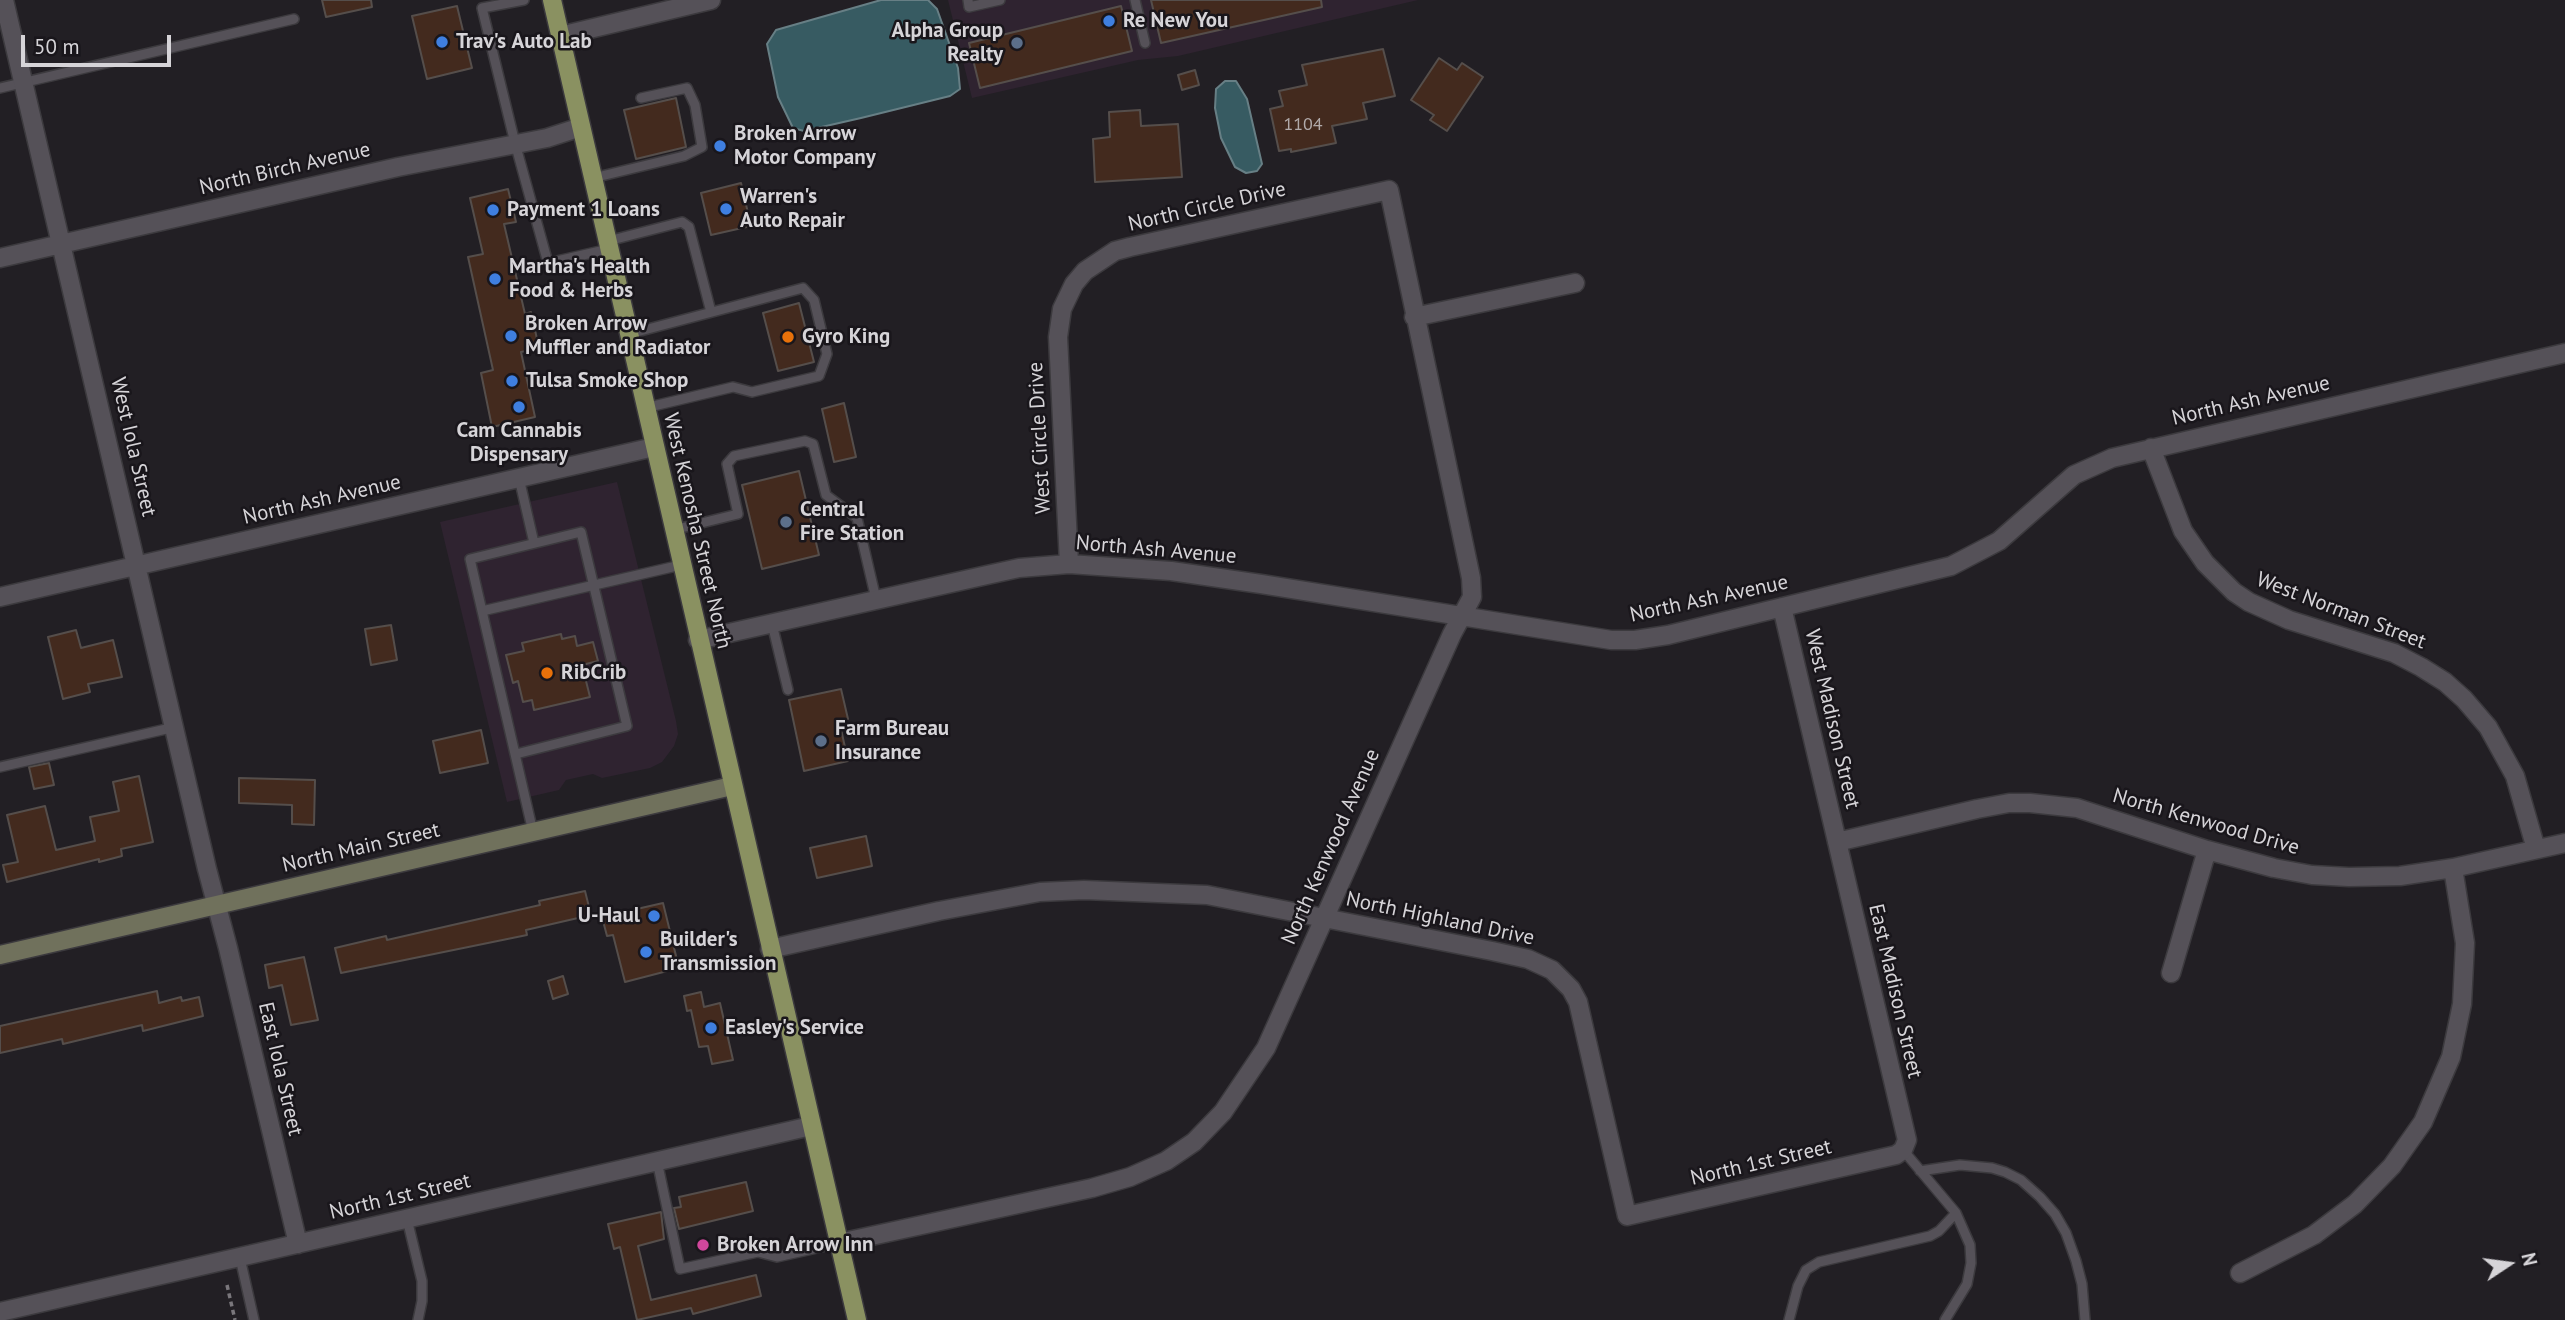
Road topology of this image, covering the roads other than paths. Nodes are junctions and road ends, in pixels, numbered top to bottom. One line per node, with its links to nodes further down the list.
1 (4, 0): 11 (street, West Iola Street)
2 (524, 0): 15 (lane)
3 (552, 0): 9 (main road, West Kenosha Street North)
4 (710, 0): 9 (street)
5 (968, 0): 6 (lane)
6 (1000, 0)
7 (1135, 0): 10 (lane)
8 (294, 19): 11 (lane)
9 (560, 36): 14 (main road, West Kenosha Street North)
10 (1145, 43)
11 (24, 82): 12 (lane); 18 (street, West Iola Street)
12 (0, 88)
13 (641, 98): 16 (lane)
14 (581, 127): 15 (street, North Birch Avenue); 16 (main road, West Kenosha Street North)
15 (514, 143): 18 (street, North Birch Avenue); 19 (lane)
16 (593, 178): 19 (main road, West Kenosha Street North)
17 (1389, 190): 22 (street, North Circle Drive); 24 (street, North Kenwood Avenue)
18 (61, 244): 20 (street, North Birch Avenue); 34 (street, West Iola Street)
19 (608, 245): 23 (lane); 25 (main road, West Kenosha Street North)
20 (0, 258)
21 (1575, 284): 24 (street)
22 (1062, 309): 33 (street, West Circle Drive)
23 (711, 312): 25 (lane); 27 (lane)
24 (1414, 317): 41 (street, North Kenwood Avenue)
25 (629, 334): 27 (main road, West Kenosha Street North)
26 (2565, 353): 29 (street, North Ash Avenue)
27 (645, 408): 28 (main road, West Kenosha Street North)
28 (654, 447): 30 (street, North Ash Avenue); 31 (main road, West Kenosha Street North)
29 (2151, 447): 39 (street, North Ash Avenue); 52 (street, West Norman Street)
30 (519, 478): 32 (lane); 34 (street, North Ash Avenue)
31 (673, 530): 35 (main road, West Kenosha Street North); 38 (lane)
32 (534, 543): 36 (lane); 40 (lane)
33 (1069, 564): 38 (street, North Ash Avenue); 41 (street, North Ash Avenue)
34 (138, 565): 37 (street, North Ash Avenue); 45 (street, West Iola Street)
35 (681, 565): 36 (lane); 43 (main road, West Kenosha Street North)
36 (594, 585): 40 (lane); 46 (lane)
37 (0, 597)
38 (876, 599): 42 (street, North Ash Avenue)
39 (1782, 607): 41 (street, North Ash Avenue); 50 (street, West Madison Street)
40 (482, 611): 46 (lane)
41 (1463, 615): 56 (street, North Kenwood Avenue)
42 (772, 624): 43 (street, North Ash Avenue); 44 (lane)
43 (698, 640): 48 (main road, West Kenosha Street North)
44 (788, 690)
45 (174, 727): 47 (lane); 55 (street, West Iola Street)
46 (516, 754): 49 (lane)
47 (0, 767)
48 (732, 786): 49 (main road, North Main Street); 57 (main road, West Kenosha Street North)
49 (533, 832): 55 (main road, North Main Street)
50 (1837, 842): 53 (street, North Kenwood Drive); 61 (street, East Madison Street)
51 (2565, 843): 52 (street, North Kenwood Drive)
52 (2536, 849): 54 (street, North Kenwood Drive)
53 (2207, 850): 54 (street, North Kenwood Drive); 59 (street)
54 (2453, 868): 70 (street)
55 (217, 905): 58 (main road, North Main Street); 68 (street, East Iola Street)
56 (1325, 917): 57 (street, North Highland Drive); 65 (street, North Highland Drive); 67 (street, North Kenwood Avenue)
57 (770, 949): 60 (main road, West Kenosha Street North)
58 (0, 954)
59 (2171, 973)
60 (811, 1126): 62 (street, North 1st Street); 67 (main road, West Kenosha Street North)
61 (1903, 1150): 63 (lane); 65 (street, North 1st Street)
62 (657, 1161): 66 (street, North 1st Street); 67 (lane)
63 (1920, 1171): 64 (lane); 77 (lane)
64 (1956, 1213): 75 (lane); 76 (lane)
65 (1627, 1216)
66 (407, 1219): 68 (street, North 1st Street); 73 (lane)
67 (839, 1243): 74 (main road, West Kenosha Street North)
68 (298, 1244): 69 (street, North 1st Street)
69 (240, 1258): 71 (street, North 1st Street); 72 (lane)
70 (2240, 1273)
71 (0, 1312)
72 (254, 1320)
73 (418, 1320)
74 (857, 1320)
75 (1789, 1320)
76 (1945, 1320)
77 (2085, 1320)

